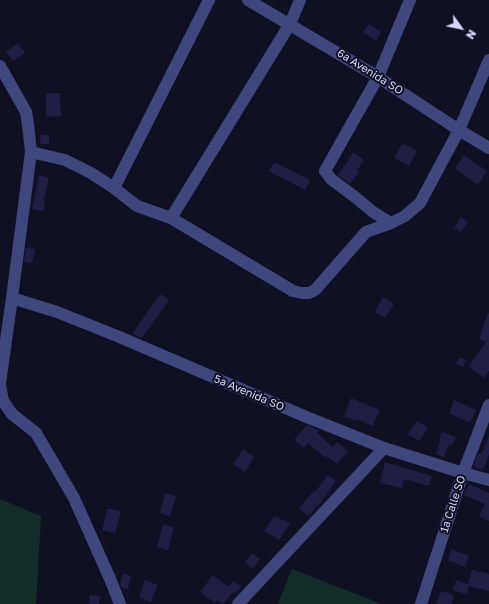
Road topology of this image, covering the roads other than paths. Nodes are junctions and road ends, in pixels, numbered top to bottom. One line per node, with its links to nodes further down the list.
1 (209, 0): 12 (street)
2 (248, 0): 5 (street, 6a Avenida SO)
3 (300, 0): 5 (street)
4 (410, 0): 8 (street)
5 (290, 24): 8 (street, 6a Avenida SO); 13 (street)
6 (489, 60): 9 (street)
7 (0, 66): 11 (street)
8 (378, 77): 9 (street, 6a Avenida SO); 14 (street)
9 (460, 130): 10 (street, 6a Avenida SO); 14 (street)
10 (489, 148)
11 (31, 152): 12 (street); 15 (street)
12 (114, 188): 13 (street)
13 (171, 218): 14 (street)
14 (391, 223)
15 (12, 298): 16 (street); 18 (street, 5a Avenida SO)
16 (0, 384): 21 (street)
17 (489, 405): 19 (street, 1a Calle SO)
18 (384, 448): 19 (street, 5a Avenida SO); 22 (street)
19 (463, 473): 20 (street, 5a Avenida SO); 23 (street, 1a Calle SO)
20 (489, 480)
21 (120, 604)
22 (238, 604)
23 (421, 604)

